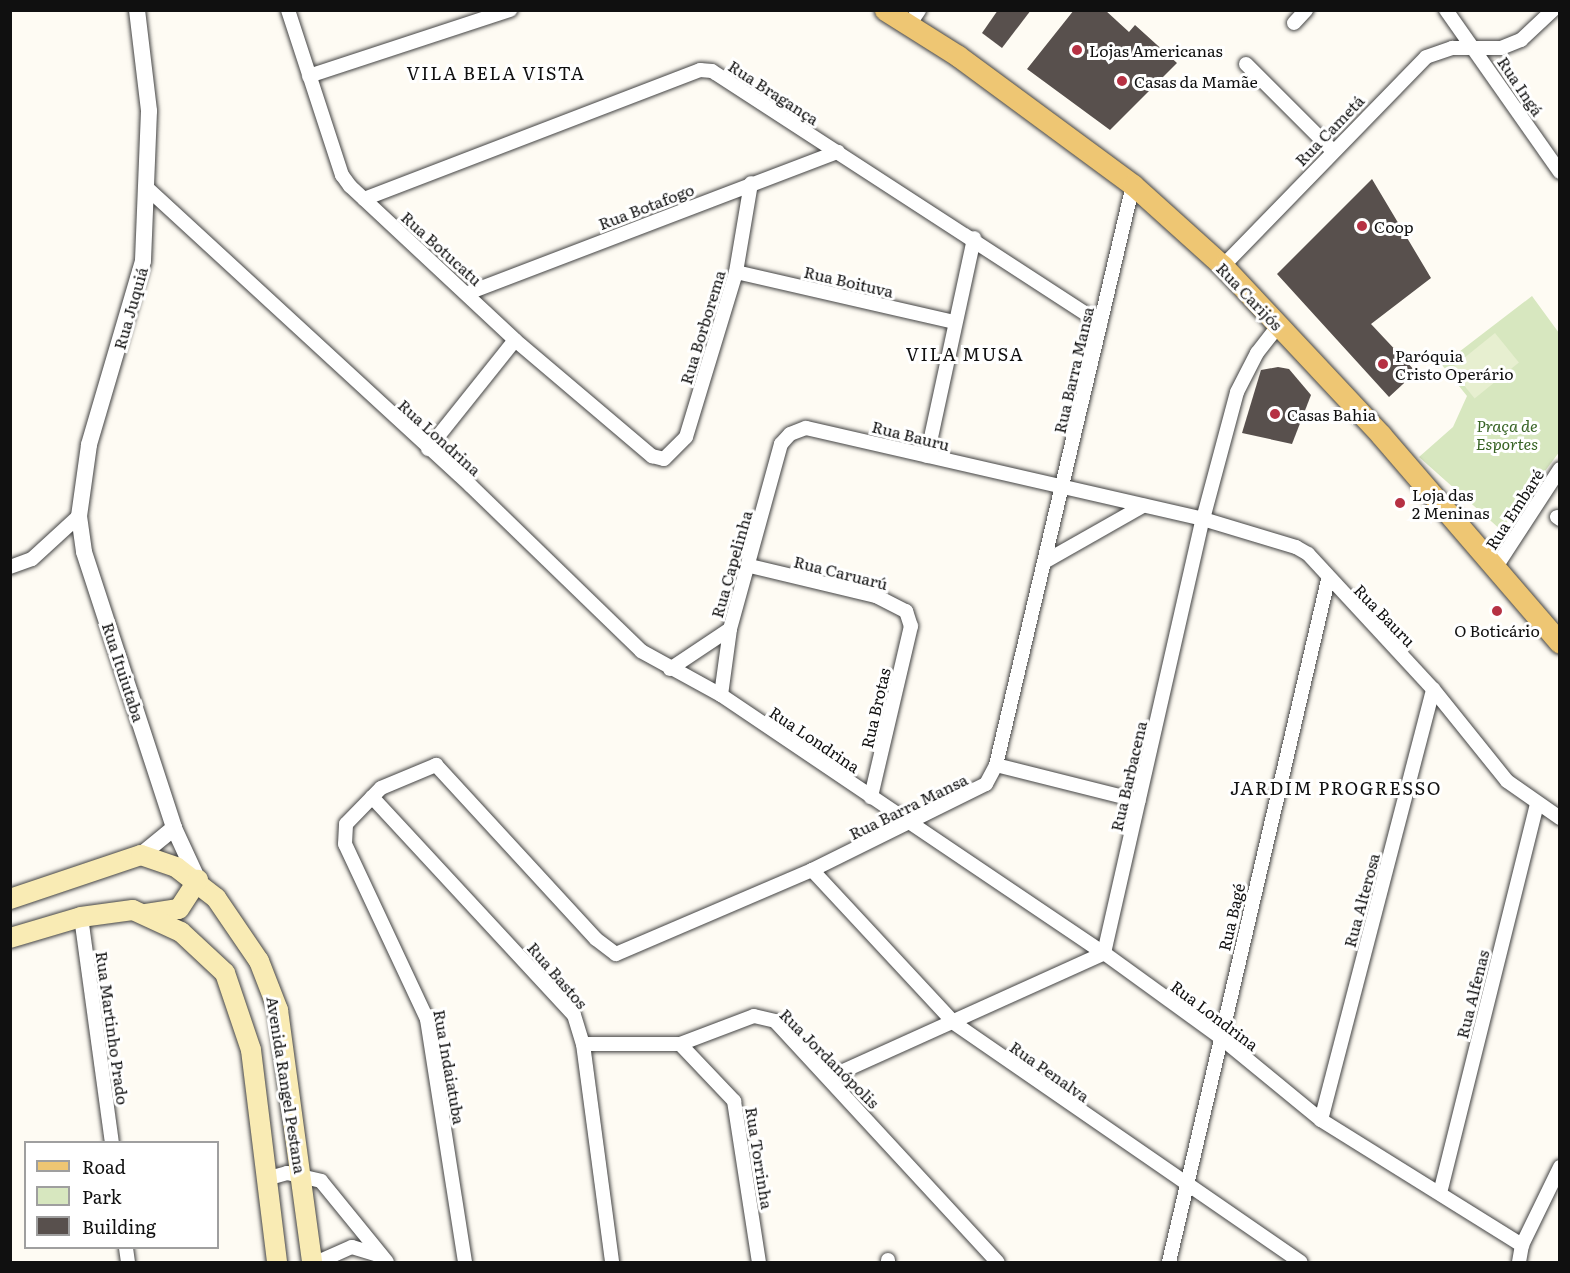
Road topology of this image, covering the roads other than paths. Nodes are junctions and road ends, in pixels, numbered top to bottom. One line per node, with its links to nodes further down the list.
1 (137, 10): 18 (street, Rua Juquiá)
2 (288, 10): 12 (street, Rua Botucatu)
3 (510, 10): 12 (street)
4 (885, 10): 8 (main road, Rua Carijós)
5 (1306, 10): 9 (street)
6 (1446, 10): 10 (street, Rua Ingá)
7 (1553, 10): 10 (street, Rua Cametá)
8 (914, 18): 17 (main road, Rua Carijós)
9 (1294, 23)
10 (1475, 48): 13 (street, Rua Cametá); 15 (street, Rua Ingá)
11 (1246, 64): 13 (street)
12 (309, 76): 19 (street, Rua Botucatu)
13 (1332, 150): 21 (street, Rua Cametá)
14 (838, 152): 16 (street, Rua Botafogo); 19 (street, Rua Bragança); 20 (street, Rua Bragança)
15 (1558, 164)
16 (751, 183): 22 (street, Rua Borborema); 23 (street, Rua Botafogo)
17 (1133, 185): 21 (main road, Rua Carijós); 25 (street, Rua Barra Mansa)
18 (147, 188): 29 (street, Rua Londrina); 35 (street, Rua Juquiá)
19 (364, 199): 23 (street, Rua Botucatu)
20 (974, 238): 24 (street); 25 (street, Rua Bragança)
21 (1223, 266): 26 (main road, Rua Carijós)
22 (736, 272): 24 (street, Rua Boituva); 30 (street, Rua Borborema)
23 (468, 293): 27 (street, Rua Botucatu)
24 (954, 322): 31 (street)
25 (1100, 322): 33 (street, Rua Barra Mansa)
26 (1279, 325): 36 (street, Rua Barbacena); 40 (main road, Rua Carijós)
27 (515, 340): 29 (street); 30 (street, Rua Botucatu)
28 (781, 444): 31 (street, Rua Bauru); 38 (street, Rua Capelinha)
29 (428, 449): 45 (street, Rua Londrina)
30 (652, 456)
31 (927, 456): 33 (street, Rua Bauru)
32 (1560, 469): 40 (street, Rua Embaré)
33 (1064, 490): 34 (street, Rua Bauru); 37 (street, Rua Barra Mansa)
34 (1143, 506): 36 (street, Rua Bauru); 37 (street)
35 (79, 516): 39 (street); 55 (street, Rua Ituiutaba)
36 (1203, 519): 41 (street, Rua Bauru); 51 (street, Rua Barbacena)
37 (1046, 561): 48 (street, Rua Barra Mansa)
38 (750, 566): 42 (street, Rua Caruarú); 43 (street, Rua Capelinha)
39 (10, 567)
40 (1496, 567): 44 (main road, Rua Carijós)
41 (1328, 580): 46 (street, Rua Bauru); 65 (street, Rua Bagé)
42 (911, 626): 50 (street, Rua Brotas)
43 (730, 629): 45 (street); 47 (street, Rua Capelinha)
44 (1560, 643)
45 (670, 669): 47 (street, Rua Londrina)
46 (1433, 689): 52 (street, Rua Bauru); 69 (street, Rua Alterosa)
47 (721, 695): 50 (street, Rua Londrina)
48 (996, 765): 51 (street); 54 (street, Rua Barra Mansa)
49 (372, 797): 57 (street, Rua Barra Mansa); 66 (street, Rua Bastos); 81 (street, Rua Indaiatuba)
50 (871, 797): 54 (street, Rua Londrina)
51 (1139, 801): 63 (street, Rua Barbacena)
52 (1537, 803): 53 (street, Rua Bauru); 75 (street, Rua Alfenas)
53 (1560, 818)
54 (912, 824): 57 (street, Rua Barra Mansa); 63 (street, Rua Londrina)
55 (174, 828): 56 (street); 58 (street, Rua Ituiutaba)
56 (141, 855): 58 (main road, Avenida Rangel Pestana); 59 (main road)
57 (812, 870): 64 (street, Rua Penalva)
58 (198, 880): 60 (main road); 72 (main road, Avenida Rangel Pestana)
59 (10, 899)
60 (146, 914): 61 (main road, Avenida Rangel Pestana); 73 (main road, Avenida Rangel Pestana)
61 (81, 917): 62 (main road, Avenida Rangel Pestana); 70 (street, Rua Martinho Prado)
62 (10, 938)
63 (1104, 953): 64 (street); 65 (street, Rua Londrina)
64 (954, 1023): 68 (street); 74 (street, Rua Penalva)
65 (1220, 1037): 69 (street, Rua Londrina); 74 (street, Rua Bagé)
66 (583, 1044): 67 (street, Rua Jordanópolis); 82 (street, Rua Bastos)
67 (680, 1044): 68 (street, Rua Jordanópolis); 83 (street, Rua Torrinha)
68 (830, 1077): 84 (street, Rua Jordanópolis)
69 (1321, 1120): 75 (street, Rua Londrina)
70 (111, 1141)
71 (1560, 1167): 76 (street)
72 (302, 1176): 73 (street); 77 (street); 79 (main road, Avenida Rangel Pestana)
73 (266, 1179): 78 (main road, Avenida Rangel Pestana)
74 (1186, 1187): 85 (street, Rua Bagé); 86 (street, Rua Penalva)
75 (1440, 1193): 76 (street, Rua Londrina)
76 (1522, 1245): 87 (street)
77 (385, 1259): 80 (street)
78 (277, 1263)
79 (312, 1263)
80 (318, 1263)
81 (465, 1263)
82 (612, 1263)
83 (759, 1263)
84 (997, 1263)
85 (1169, 1263)
86 (1301, 1263)
87 (1519, 1263)

